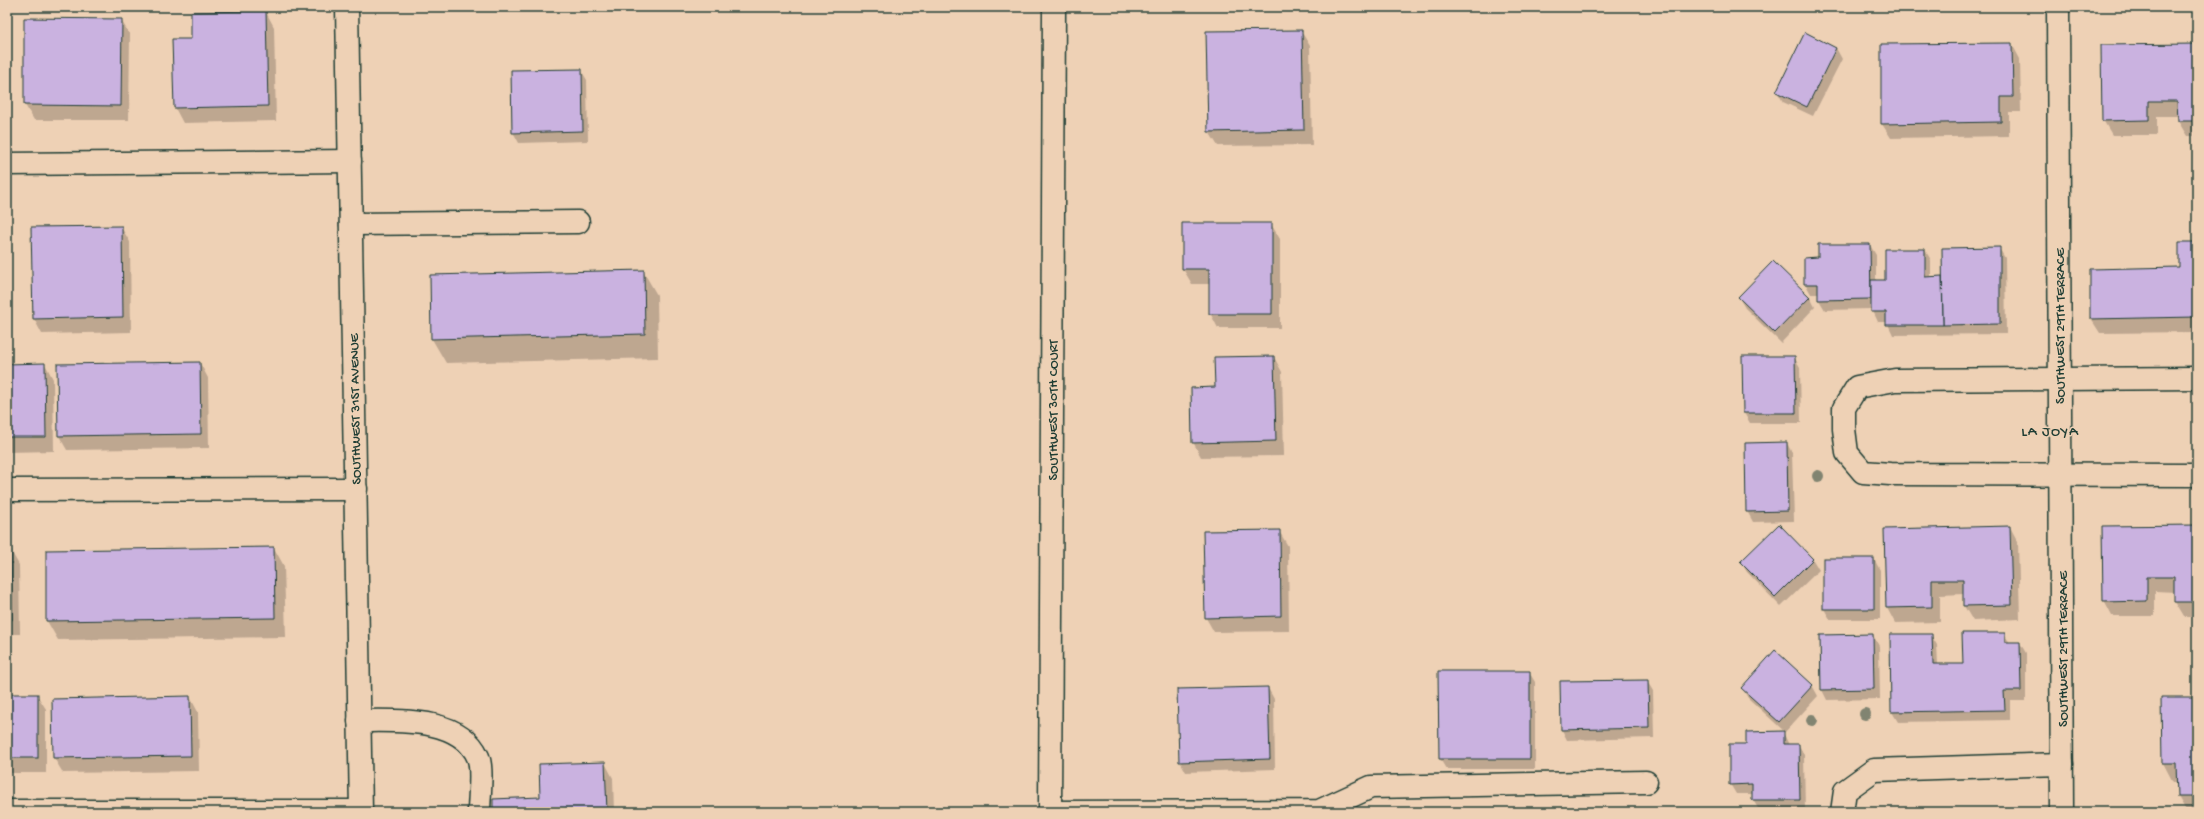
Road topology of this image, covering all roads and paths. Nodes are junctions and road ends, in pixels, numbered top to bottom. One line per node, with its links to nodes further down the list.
1 (347, 7): 4 (street, SOUTHWEST 31ST AVENUE)
2 (1054, 7): 20 (street, SOUTHWEST 30TH COURT)
3 (2058, 7): 8 (street, SOUTHWEST 29TH TERRACE)
4 (350, 162): 5 (street); 7 (street, SOUTHWEST 31ST AVENUE)
5 (7, 164)
6 (578, 222): 7 (street)
7 (351, 224): 12 (street, SOUTHWEST 31ST AVENUE)
8 (2060, 378): 9 (street); 10 (street, SOUTHWEST 29TH TERRACE); 10 (street)
9 (2197, 378)
10 (2061, 474): 11 (street); 15 (street, SOUTHWEST 29TH TERRACE)
11 (2197, 475)
12 (356, 489): 13 (street); 14 (street, SOUTHWEST 31ST AVENUE)
13 (7, 490)
14 (359, 721): 18 (street, SOUTHWEST 31ST AVENUE); 19 (street)
15 (2062, 764): 21 (street); 22 (street, SOUTHWEST 29TH TERRACE)
16 (1646, 782): 20 (street)
17 (7, 811): 18 (street)
18 (361, 811)
19 (478, 812)
20 (1050, 812)
21 (1842, 812)
22 (2062, 812)

